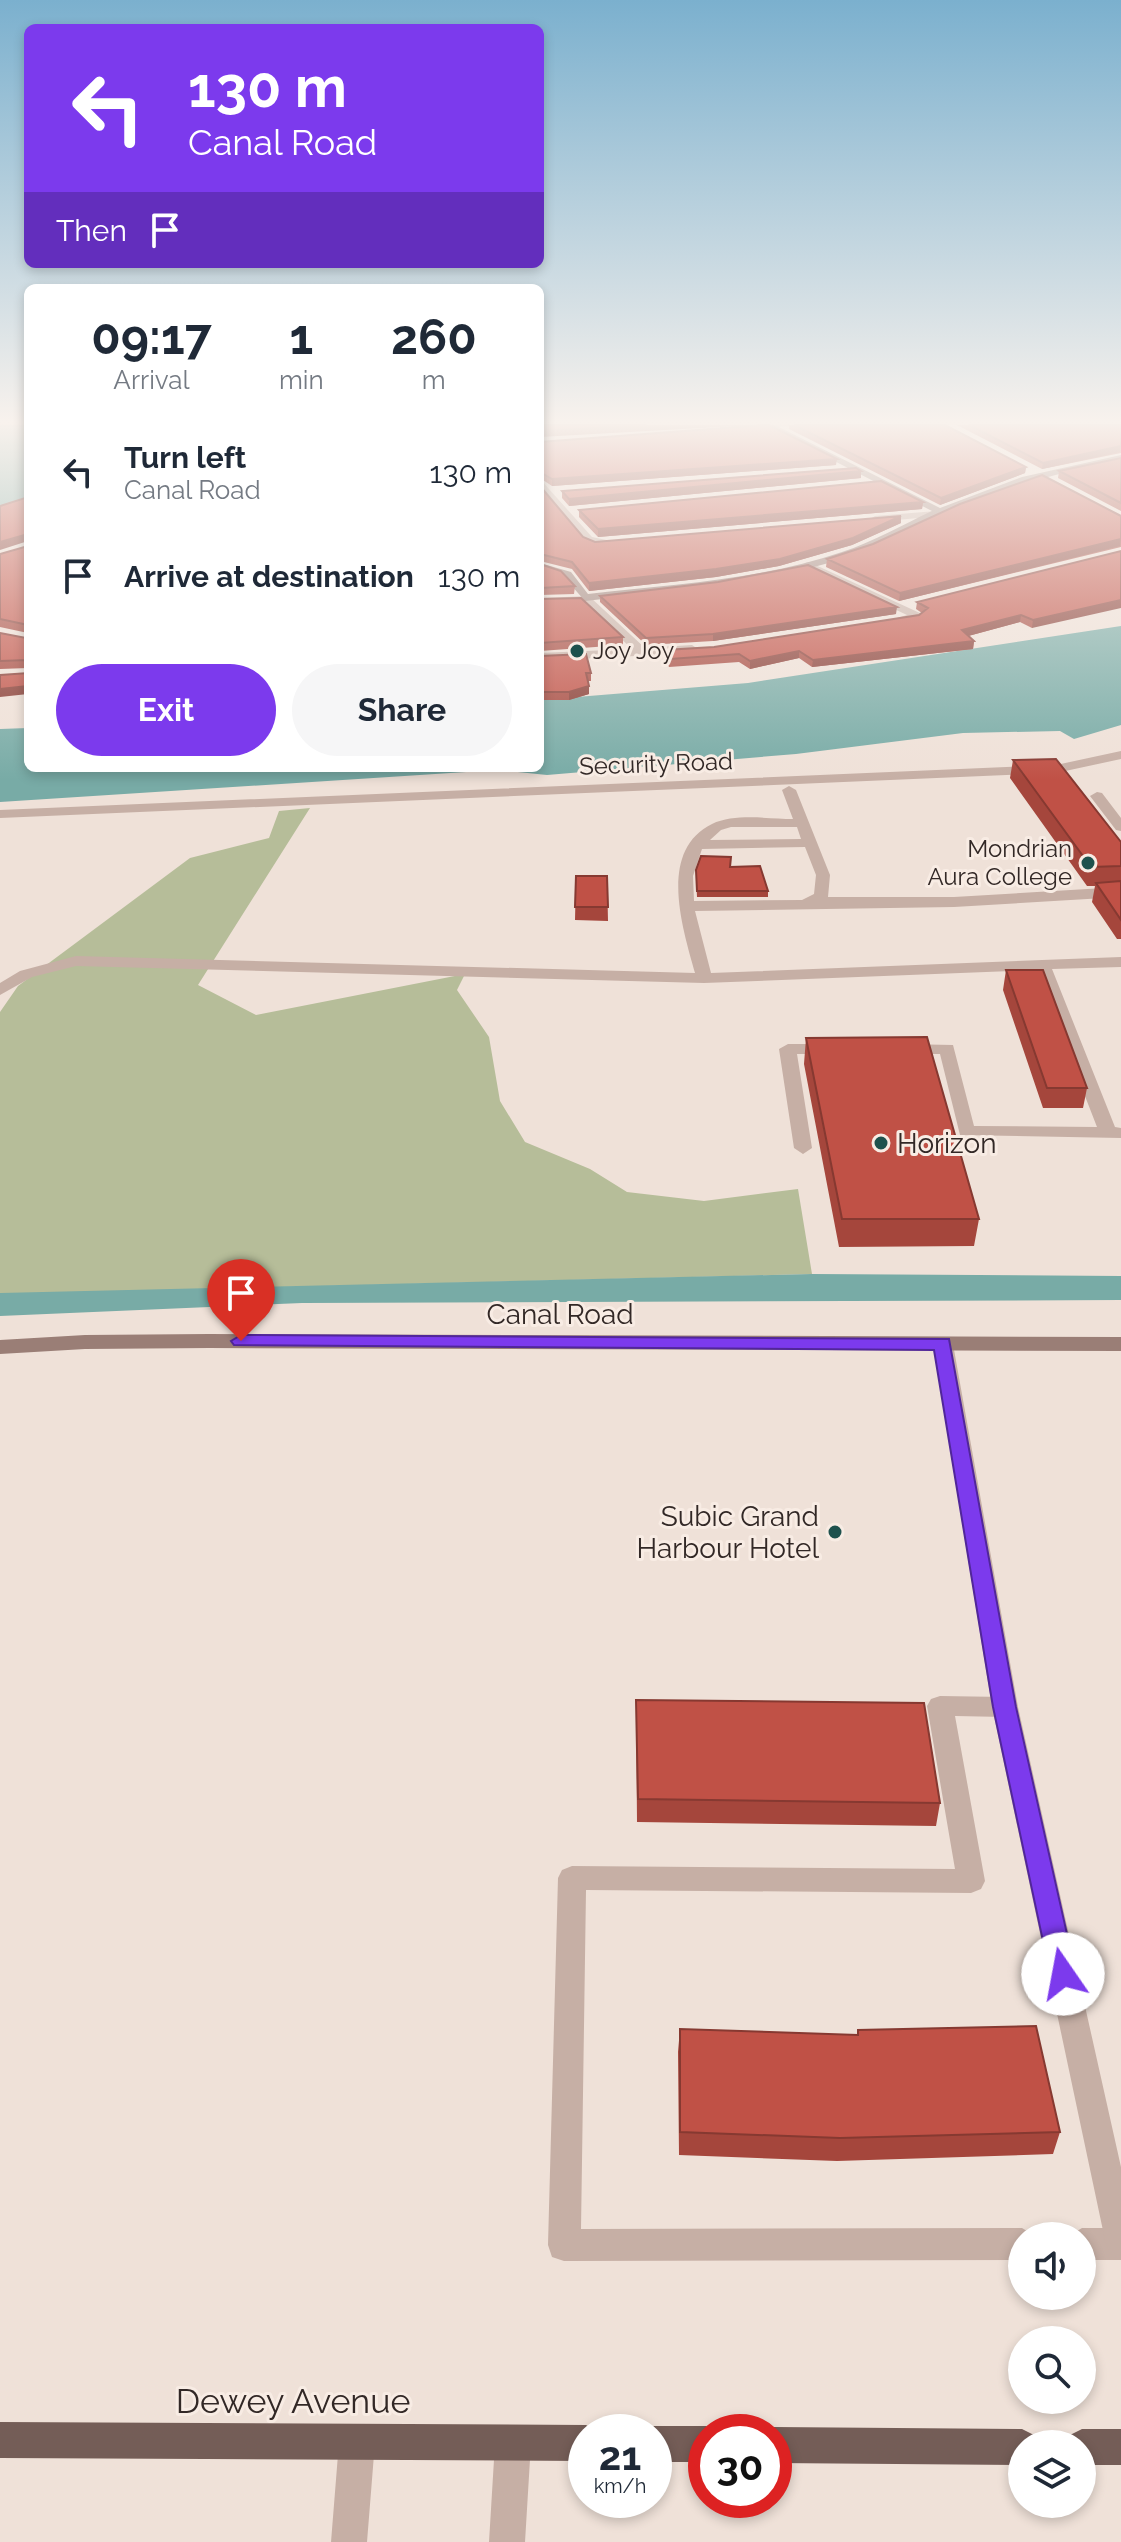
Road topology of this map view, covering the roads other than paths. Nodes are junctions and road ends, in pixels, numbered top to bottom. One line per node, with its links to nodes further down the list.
1 (873, 544): 2 (street)
2 (809, 565): 4 (street); 7 (street)
3 (544, 567): 4 (street)
4 (585, 598): 5 (street); 10 (street)
5 (544, 601)
6 (914, 603): 7 (street)
7 (899, 607): 8 (street)
8 (885, 623)
9 (699, 649): 10 (street)
10 (641, 651): 11 (street)
11 (544, 657)
12 (1121, 755): 15 (street, Security Road)
13 (789, 790): 16 (street)
14 (1097, 796): 17 (street)
15 (0, 814)
16 (803, 823): 18 (street); 19 (street)
17 (1121, 827)
18 (810, 843): 19 (street); 21 (street)
19 (697, 845): 22 (street)
20 (1121, 892): 21 (street)
21 (814, 902): 22 (street)
22 (687, 906): 25 (street)
23 (1121, 962): 24 (street)
24 (1043, 967): 25 (street); 29 (street)
25 (704, 978): 26 (street)
26 (0, 990)
27 (852, 1049): 30 (street)
28 (883, 1049): 29 (street)
29 (1115, 1132)
30 (803, 1148)
31 (943, 1344): 32 (street, Canal Road); 33 (street, Canal Road); 34 (street)
32 (1121, 1344)
33 (0, 1347)
34 (1005, 1707): 35 (street); 37 (street)
35 (1121, 2242): 36 (street)
36 (1096, 2243)
37 (1008, 2244)
38 (0, 2440): 39 (main road, Dewey Avenue)
39 (357, 2442): 40 (main road, Dewey Avenue); 46 (street)
40 (513, 2443): 41 (main road, Dewey Avenue); 47 (street)
41 (568, 2443)
42 (792, 2445): 43 (main road)
43 (1008, 2447)
44 (1096, 2447): 45 (main road)
45 (1121, 2447)
46 (349, 2542)
47 (507, 2542)

